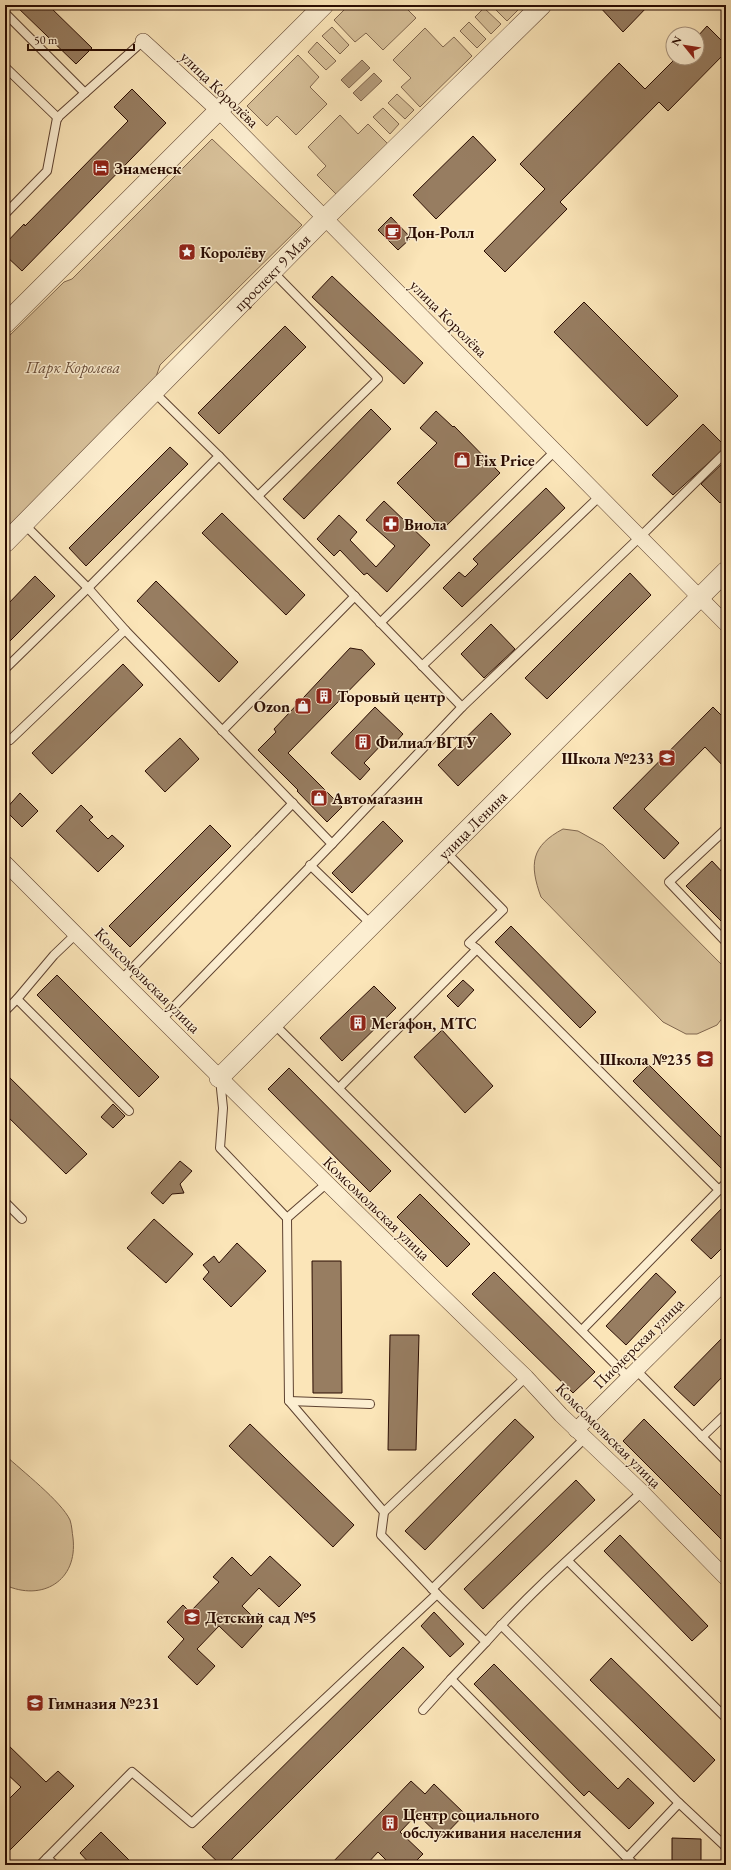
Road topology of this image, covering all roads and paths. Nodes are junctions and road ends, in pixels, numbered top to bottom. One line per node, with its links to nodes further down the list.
1 (542, 5): 10 (street, проспект 9 Мая)
2 (322, 6): 7 (street)
3 (5, 13): 6 (lane)
4 (143, 41): 6 (lane); 7 (street, улица Королёва)
5 (5, 67): 8 (lane)
6 (85, 93): 8 (lane)
7 (218, 110): 10 (street, улица Королёва); 12 (street)
8 (58, 118): 9 (lane)
9 (5, 214)
10 (325, 218): 11 (street, проспект 9 Мая); 14 (street, улица Королёва)
11 (273, 272): 13 (street, проспект 9 Мая); 17 (lane)
12 (5, 324)
13 (154, 391): 16 (lane); 19 (street, проспект 9 Мая)
14 (555, 451): 18 (street, улица Королёва); 26 (lane)
15 (726, 452): 20 (lane)
16 (219, 456): 17 (lane); 23 (lane)
17 (258, 496): 24 (lane)
18 (600, 496): 20 (street, улица Королёва); 29 (lane)
19 (24, 524): 21 (street, проспект 9 Мая); 23 (lane)
20 (640, 537): 25 (street, улица Королёва); 31 (lane)
21 (5, 543)
22 (726, 571): 25 (street, улица Ленина)
23 (88, 588): 28 (lane); 30 (lane)
24 (354, 596): 26 (lane); 32 (lane)
25 (699, 597): 27 (street, улица Королёва); 37 (street, улица Ленина)
26 (380, 623): 29 (lane)
27 (726, 624)
28 (125, 630): 32 (lane); 33 (lane)
29 (422, 666): 31 (lane)
30 (5, 669)
31 (462, 707): 36 (lane)
32 (222, 731): 34 (lane)
33 (5, 736)
34 (293, 803): 36 (lane); 44 (lane)
35 (726, 829): 42 (lane)
36 (332, 844): 39 (lane)
37 (446, 852): 40 (street, улица Ленина); 43 (lane)
38 (5, 863): 41 (street, Комсомольская улица)
39 (310, 865): 40 (lane); 47 (lane)
40 (373, 926): 48 (street, улица Ленина)
41 (76, 934): 44 (street, Комсомольская улица); 45 (lane)
42 (726, 942)
43 (477, 949): 50 (lane); 54 (lane)
44 (122, 979): 47 (street, Комсомольская улица)
45 (17, 999): 46 (lane); 51 (lane)
46 (5, 1010)
47 (162, 1019): 49 (street, Комсомольская улица)
48 (274, 1024): 49 (street, улица Ленина); 50 (lane)
49 (219, 1078): 53 (street, Комсомольская улица); 56 (lane)
50 (339, 1088): 59 (lane)
51 (129, 1111)
52 (726, 1183): 54 (lane)
53 (326, 1184): 56 (lane); 61 (street, Комсомольская улица)
54 (719, 1190): 59 (lane)
55 (5, 1202): 57 (lane)
56 (287, 1218): 62 (lane)
57 (22, 1219)
58 (726, 1281): 60 (street, Пионерская улица)
59 (582, 1330): 60 (lane)
60 (632, 1374): 65 (street, Пионерская улица); 66 (lane)
61 (526, 1377): 65 (street, Комсомольская улица); 69 (lane)
62 (289, 1401): 63 (lane); 69 (lane)
63 (370, 1404)
64 (726, 1414): 66 (lane)
65 (581, 1434): 68 (street, Комсомольская улица); 72 (lane)
66 (702, 1437): 67 (lane)
67 (726, 1461)
68 (642, 1492): 70 (lane); 71 (street, Комсомольская улица)
69 (384, 1512): 72 (lane)
70 (568, 1561): 73 (lane); 77 (lane)
71 (726, 1578)
72 (434, 1591): 74 (lane); 80 (lane)
73 (501, 1625): 74 (lane); 78 (lane)
74 (486, 1642): 75 (lane)
75 (451, 1679): 76 (lane); 81 (lane)
76 (423, 1710)
77 (726, 1718)
78 (679, 1802): 79 (lane); 81 (lane)
79 (726, 1847)
80 (47, 1858): 82 (lane); 83 (lane)
81 (627, 1858): 84 (lane)
82 (40, 1865)
83 (55, 1865)
84 (635, 1865)

